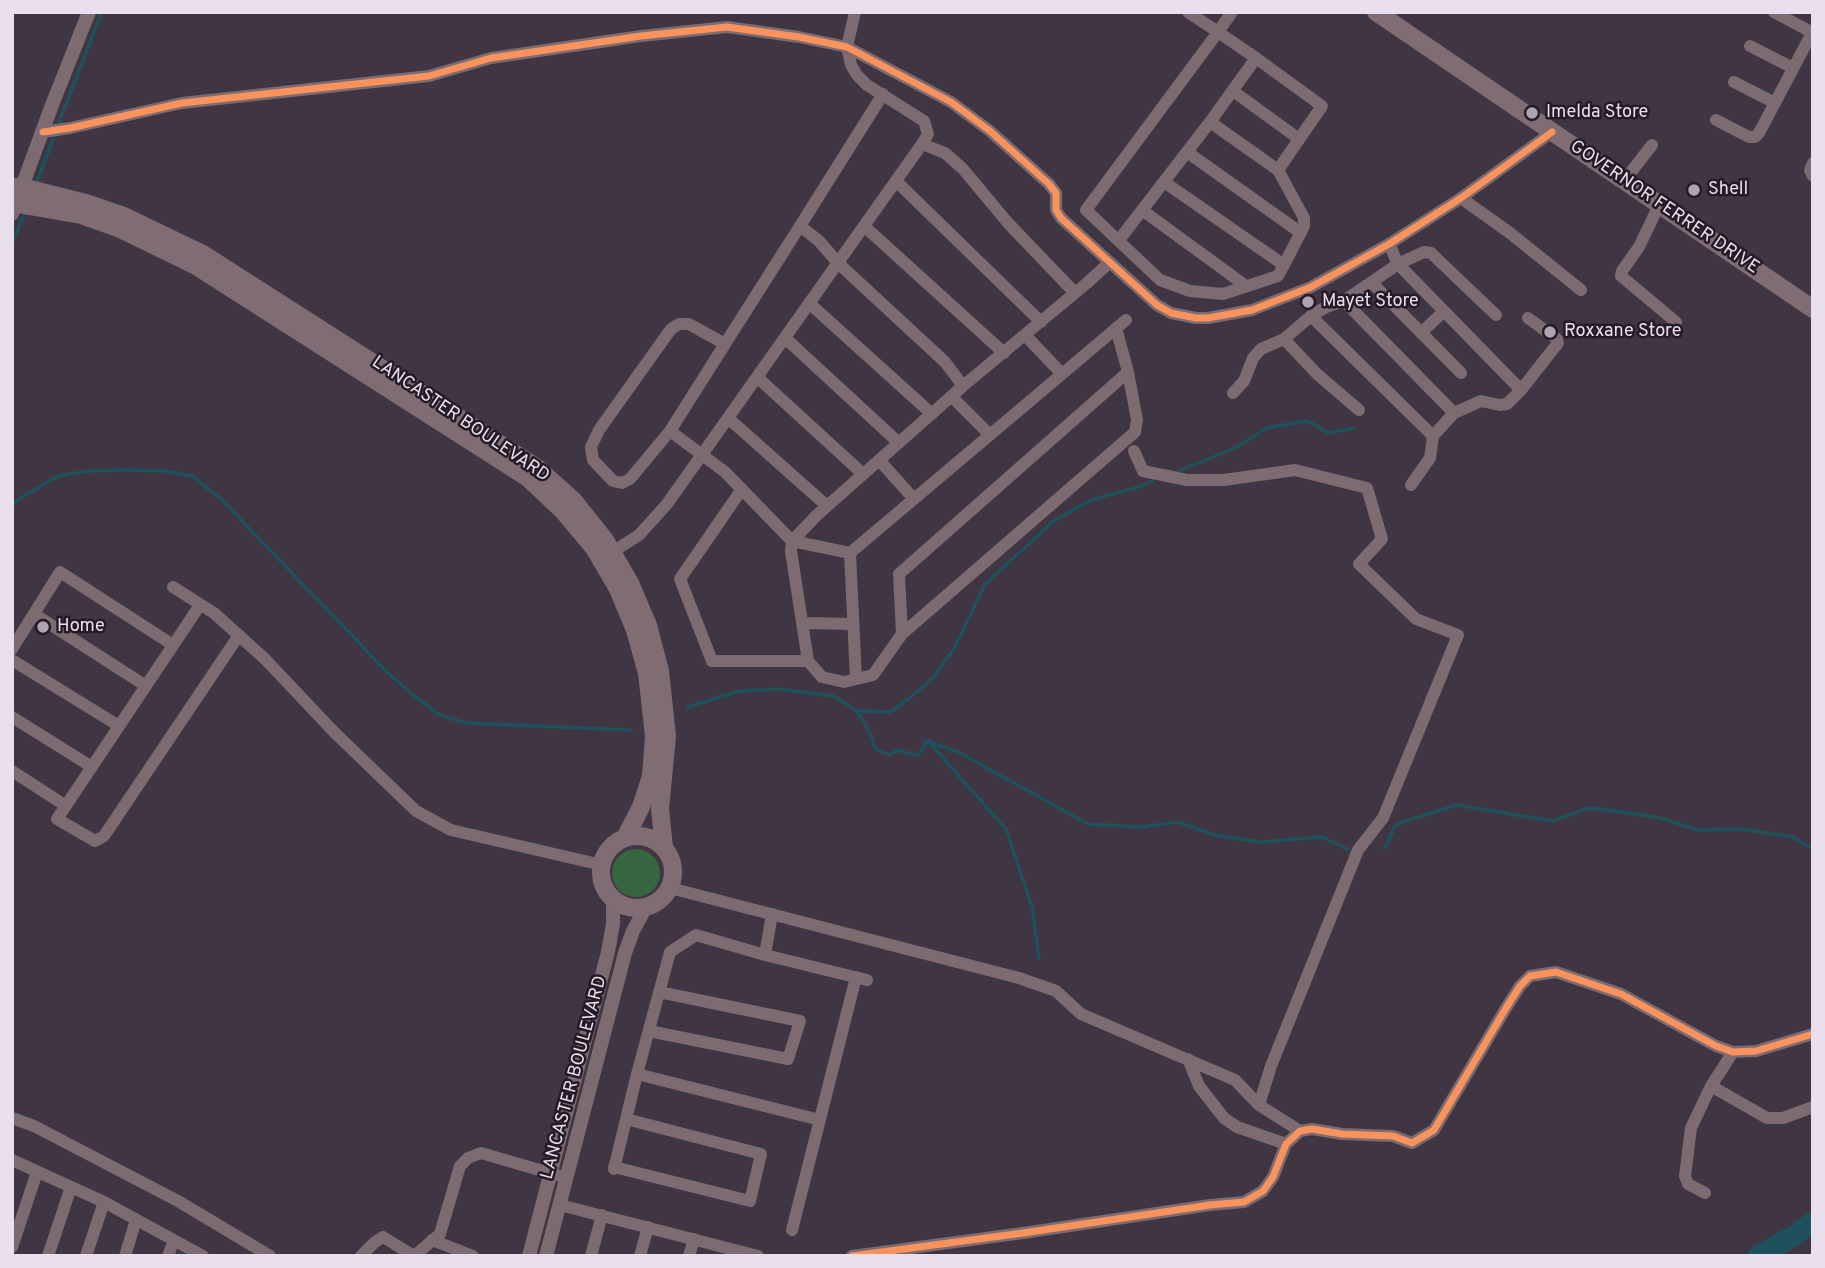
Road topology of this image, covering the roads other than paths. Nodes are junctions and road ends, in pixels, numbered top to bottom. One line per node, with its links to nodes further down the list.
1 (89, 12): 19 (street)
2 (855, 12): 10 (street)
3 (1188, 12): 7 (street)
4 (1232, 12): 7 (street)
5 (1376, 12): 20 (main road, GOVERNOR FERRER DRIVE)
6 (1774, 12): 8 (street)
7 (1218, 32): 11 (street); 38 (street)
8 (1813, 32): 12 (street)
9 (1750, 46): 12 (street)
10 (847, 47): 15 (street); 19 (street); 41 (street)
11 (1256, 58): 14 (street); 21 (street)
12 (1793, 68): 16 (street)
13 (1734, 82): 16 (street)
14 (1233, 91): 18 (street); 21 (street)
15 (883, 94): 22 (street); 35 (street)
16 (1775, 103): 17 (street)
17 (1716, 120)
18 (1210, 122): 24 (street); 26 (street)
19 (43, 132): 32 (street)
20 (1552, 132): 30 (main road, GOVERNOR FERRER DRIVE); 31 (street)
21 (1299, 139): 26 (street)
22 (922, 144): 28 (street); 47 (street)
23 (1652, 145): 30 (street)
24 (1187, 152): 29 (street); 37 (street)
25 (1813, 163): 27 (street)
26 (1278, 170): 37 (street)
27 (1813, 176)
28 (896, 181): 36 (street); 55 (street)
29 (1164, 181): 34 (street); 43 (street)
30 (1624, 181): 33 (main road, GOVERNOR FERRER DRIVE)
31 (1461, 198): 39 (street); 46 (street)
32 (15, 199): 89 (main road, LANCASTER BOULEVARD)
33 (1660, 205): 50 (main road, GOVERNOR FERRER DRIVE); 56 (street)
34 (1142, 210): 38 (street); 45 (street)
35 (800, 226): 40 (street); 61 (street)
36 (864, 226): 40 (street); 62 (street)
37 (1301, 233): 43 (street)
38 (1119, 240): 45 (street)
39 (1389, 244): 41 (street); 42 (street)
40 (838, 262): 49 (street); 67 (street)
41 (1110, 262): 47 (street)
42 (1398, 264): 44 (street); 51 (street); 52 (street)
43 (1284, 265): 45 (street)
44 (1372, 283): 48 (street); 57 (street)
45 (1246, 286)
46 (1581, 290)
47 (1075, 293): 55 (street)
48 (1344, 302): 53 (street); 72 (street)
49 (809, 303): 59 (street); 73 (street)
50 (1813, 309)
51 (1444, 311): 57 (street); 68 (street)
52 (1496, 315)
53 (1311, 316): 60 (street); 77 (street)
54 (1528, 318): 68 (street)
55 (1041, 322): 58 (street)
56 (1676, 322)
57 (1422, 333): 64 (street)
58 (1025, 335): 62 (street); 65 (street)
59 (785, 338): 66 (street); 78 (street)
60 (1284, 339): 69 (street); 71 (street)
61 (725, 344): 75 (street); 75 (street)
62 (1004, 353): 67 (street)
63 (1128, 372): 65 (street); 95 (street); 95 (street)
64 (1461, 373)
65 (1062, 374): 76 (street)
66 (757, 377): 74 (street); 82 (street)
67 (964, 386): 70 (street)
68 (1521, 390): 72 (street)
69 (1233, 393)
70 (952, 397): 73 (street); 76 (street)
71 (1359, 410)
72 (1454, 413): 77 (street)
73 (932, 414): 78 (street)
74 (728, 418): 80 (street); 86 (street)
75 (670, 431): 80 (street)
76 (989, 435): 85 (street)
77 (1433, 436): 83 (street)
78 (899, 443): 81 (street)
79 (1134, 451): 123 (street)
80 (702, 455): 84 (street); 89 (street)
81 (879, 460): 82 (street); 85 (street)
82 (863, 474): 86 (street)
83 (1411, 485)
84 (742, 489): 87 (street); 100 (street)
85 (914, 499): 88 (street)
86 (827, 506): 87 (street)
87 (792, 541): 88 (street); 93 (street)
88 (850, 553): 94 (street)
89 (606, 556): 108 (main road, LANCASTER BOULEVARD); 109 (main road, LANCASTER BOULEVARD)
90 (173, 587): 91 (street)
91 (200, 605): 96 (street); 97 (street)
92 (33, 614): 97 (street); 98 (street); 102 (street)
93 (802, 623): 94 (street); 100 (street)
94 (853, 624): 101 (street)
95 (902, 634): 101 (street)
96 (239, 635): 107 (street); 110 (street)
97 (173, 645): 102 (street)
98 (12, 649)
99 (12, 660): 104 (street)
100 (808, 661): 101 (street)
101 (856, 679)
102 (146, 686): 104 (street)
103 (12, 717): 105 (street)
104 (119, 726): 105 (street)
105 (92, 766): 107 (street)
106 (12, 771): 107 (street)
107 (66, 806)
108 (625, 838): 109 (main road); 110 (main road)
109 (664, 848): 111 (main road)
110 (602, 866): 112 (main road)
111 (670, 888): 113 (main road); 114 (street)
112 (614, 900): 113 (main road); 132 (street, LANCASTER BOULEVARD)
113 (646, 907): 133 (street, LANCASTER BOULEVARD)
114 (772, 914): 115 (street); 120 (street)
115 (765, 954): 116 (street); 127 (street)
116 (659, 992): 117 (street); 117 (street)
117 (649, 1031): 121 (street)
118 (1813, 1034): 119 (street)
119 (1733, 1052): 122 (street); 128 (street)
120 (1188, 1059): 123 (street); 129 (street)
121 (637, 1074): 126 (street); 127 (street)
122 (1711, 1086): 124 (street); 135 (street)
123 (1259, 1105): 128 (street)
124 (1813, 1107)
125 (12, 1118): 152 (street)
126 (626, 1119): 126 (street)
127 (820, 1120): 141 (street)
128 (1300, 1131): 129 (street)
129 (1286, 1144): 162 (street)
130 (12, 1160): 131 (street)
131 (37, 1172): 134 (street); 145 (street)
132 (549, 1174): 133 (street); 144 (street); 156 (street, LANCASTER BOULEVARD)
133 (567, 1178): 137 (street, LANCASTER BOULEVARD)
134 (71, 1187): 136 (street); 147 (street)
135 (1705, 1193)
136 (104, 1202): 139 (street); 148 (street)
137 (560, 1205): 138 (street); 157 (street, LANCASTER BOULEVARD)
138 (601, 1215): 140 (street); 158 (street)
139 (136, 1220): 143 (street); 149 (street)
140 (648, 1227): 142 (street); 159 (street)
141 (792, 1230)
142 (694, 1239): 146 (street); 160 (street)
143 (174, 1240): 150 (street); 151 (street)
144 (432, 1240): 154 (street); 155 (street)
145 (12, 1247)
146 (739, 1253): 161 (street)
147 (48, 1256)
148 (86, 1256)
149 (125, 1256)
150 (168, 1256)
151 (203, 1256)
152 (270, 1256)
153 (361, 1256): 154 (street)
154 (414, 1256)
155 (473, 1256)
156 (529, 1256)
157 (546, 1256)
158 (591, 1256)
159 (640, 1256)
160 (689, 1256)
161 (758, 1256)
162 (852, 1256)

